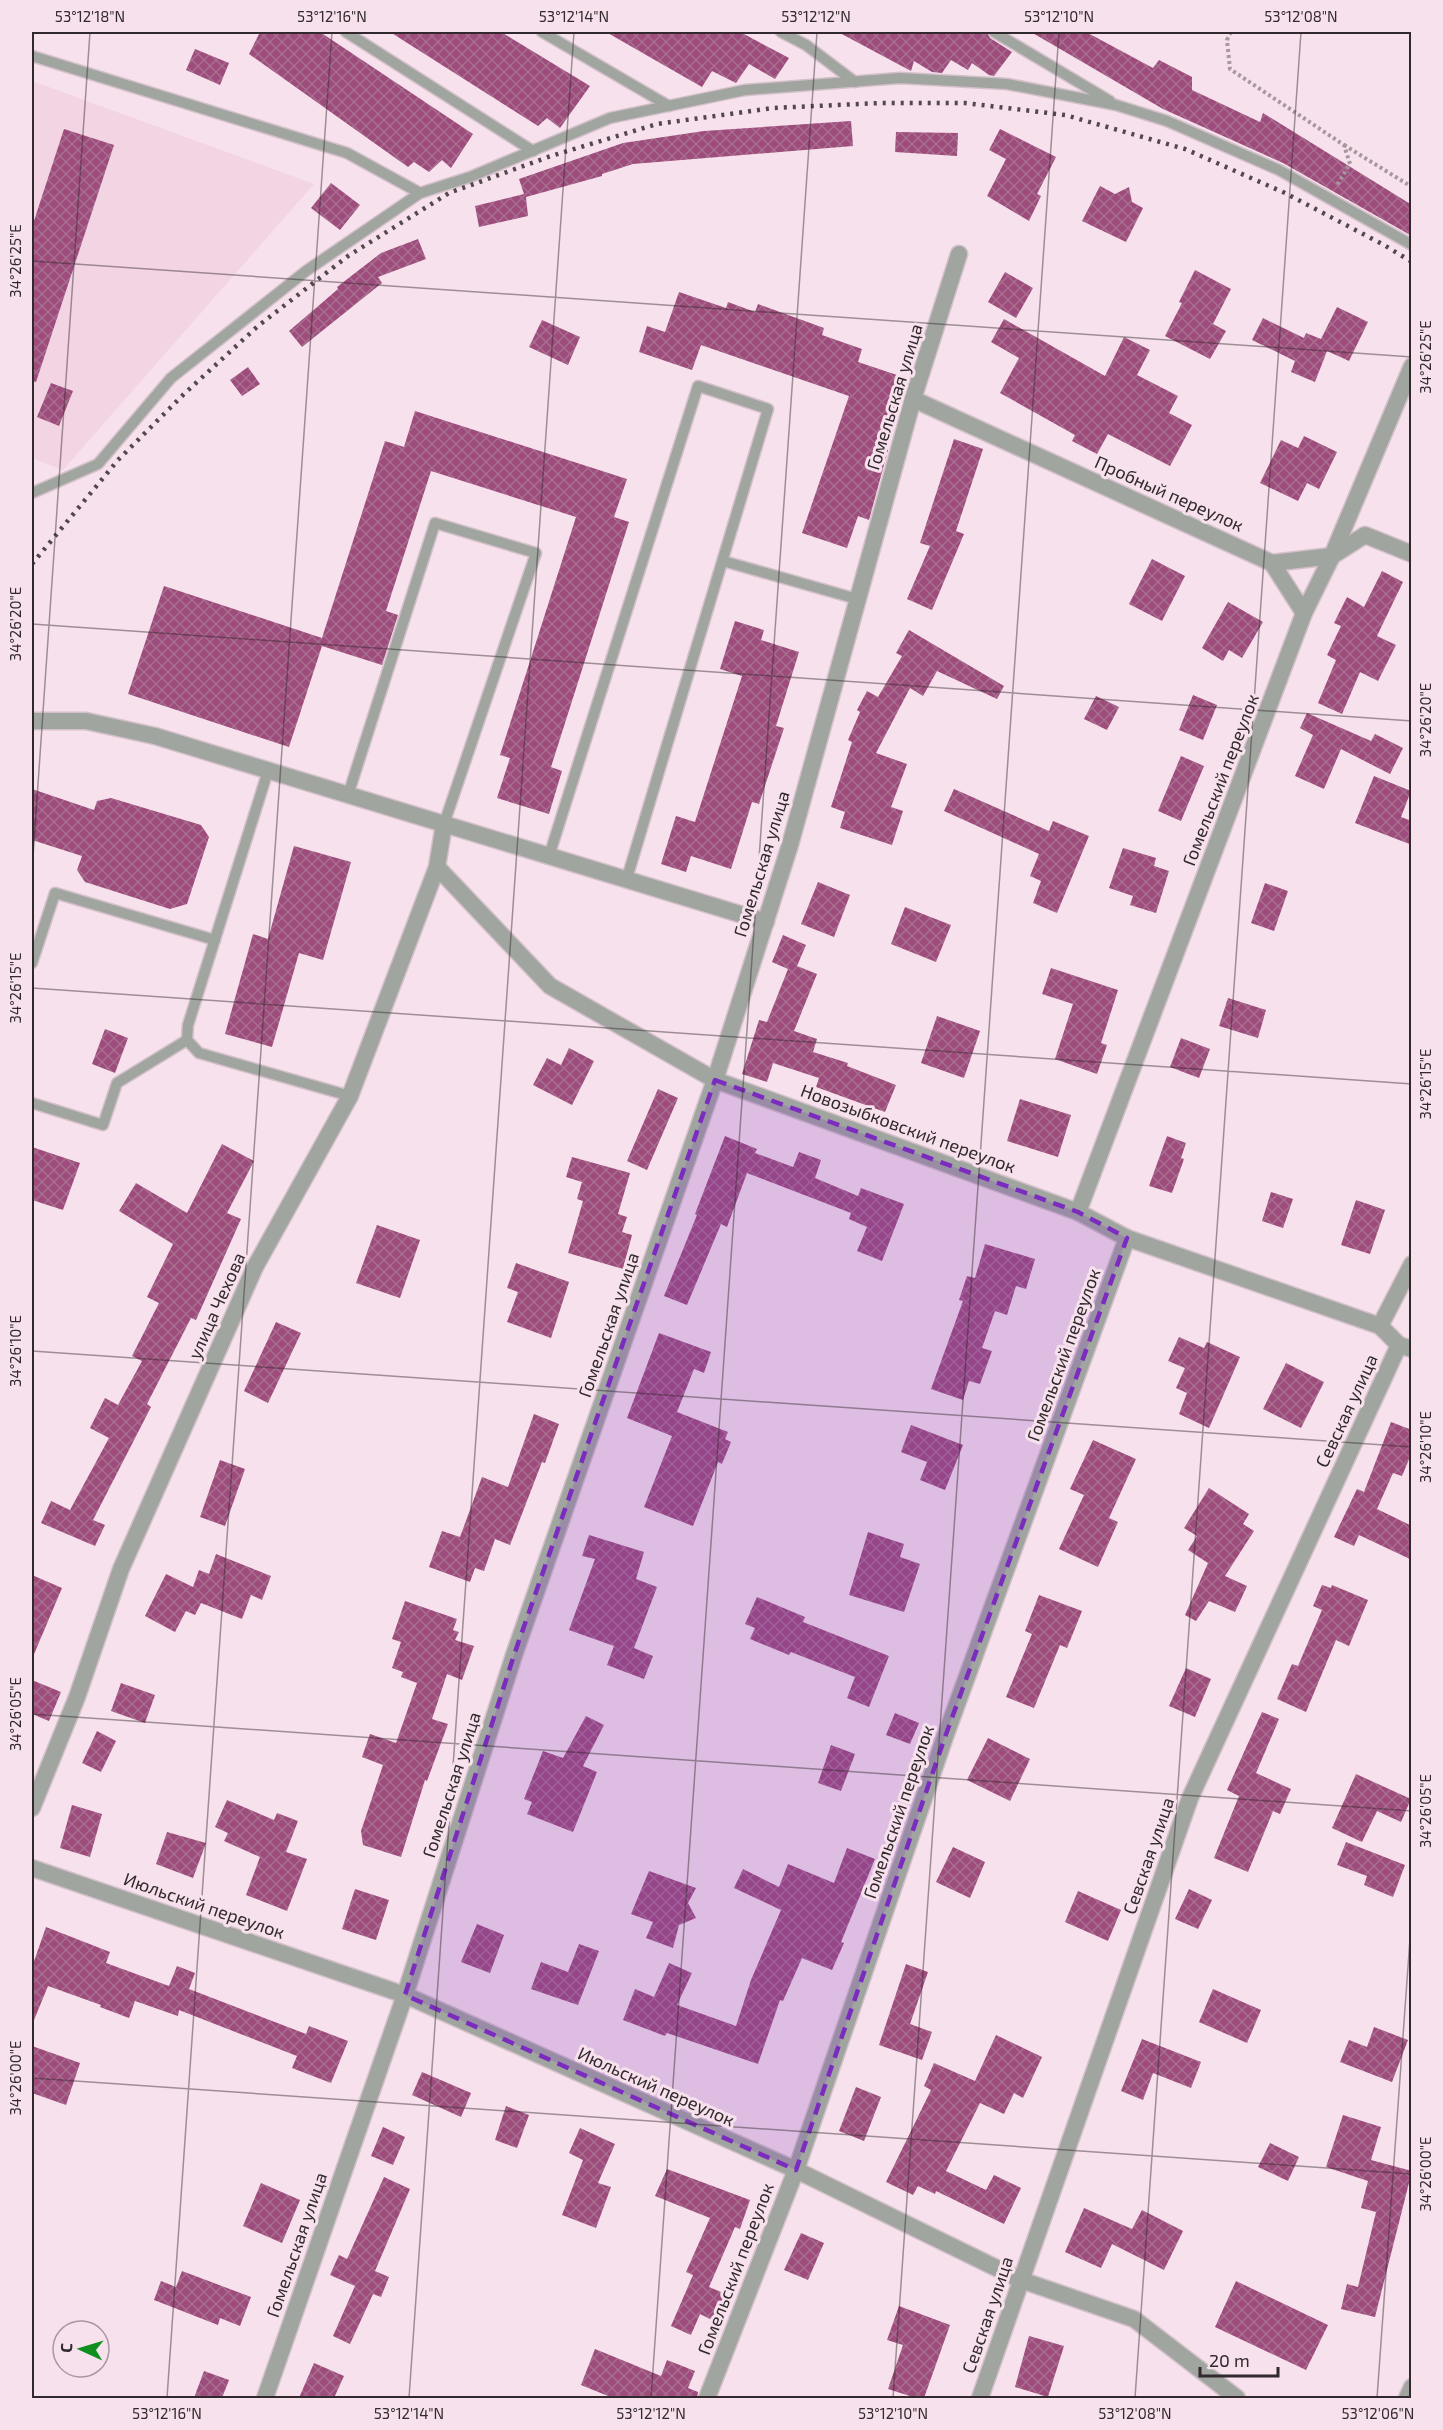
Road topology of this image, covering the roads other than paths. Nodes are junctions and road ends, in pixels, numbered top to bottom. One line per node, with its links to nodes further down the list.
1 (345, 32): 9 (lane)
2 (542, 32): 7 (lane)
3 (780, 32): 6 (lane)
4 (994, 32): 8 (lane)
5 (32, 56): 10 (lane)
6 (855, 82): 7 (lane); 8 (lane)
7 (669, 105): 9 (lane)
8 (1116, 105): 11 (lane)
9 (533, 151): 10 (lane)
10 (420, 193): 15 (lane)
11 (1412, 245)
12 (959, 254): 14 (street, Гомельская улица)
13 (1412, 366): 17 (street, Гомельский переулок)
14 (914, 399): 19 (street, Пробный переулок); 20 (street, Гомельская улица)
15 (32, 493)
16 (1412, 554): 17 (street)
17 (1332, 556): 19 (street); 21 (street, Гомельский переулок)
18 (723, 561): 20 (lane); 26 (lane); 28 (lane)
19 (1272, 563): 21 (street)
20 (857, 599): 29 (street, Гомельская улица)
21 (1304, 613): 36 (street, Гомельский переулок)
22 (32, 721): 23 (street)
23 (268, 771): 24 (street); 30 (lane)
24 (348, 795): 25 (street); 25 (lane)
25 (444, 824): 26 (street); 27 (street, улица Чехова)
26 (549, 856): 28 (street)
27 (437, 867): 33 (street, Новозыбковский переулок); 34 (street, улица Чехова)
28 (627, 878): 29 (street)
29 (766, 922): 33 (street, Гомельская улица)
30 (215, 940): 31 (lane); 32 (lane)
31 (32, 963)
32 (188, 1040): 34 (lane); 35 (lane)
33 (716, 1080): 36 (street, Новозыбковский переулок); 43 (street, Гомельская улица)
34 (350, 1096): 41 (street, улица Чехова)
35 (32, 1103)
36 (1078, 1212): 37 (street, Новозыбковский переулок)
37 (1127, 1238): 39 (street, Новозыбковский переулок); 44 (street, Гомельский переулок)
38 (1412, 1264): 39 (street)
39 (1380, 1326): 40 (street, Новозыбковский переулок)
40 (1405, 1347): 45 (street, Севская улица)
41 (32, 1808)
42 (32, 1868): 43 (street, Июльский переулок)
43 (405, 1995): 44 (street, Июльский переулок); 47 (street, Гомельская улица)
44 (796, 2170): 45 (street, Июльский переулок); 48 (street, Гомельский переулок)
45 (1021, 2280): 49 (street, Севская улица); 50 (street, Июльский переулок)
46 (1412, 2387): 51 (street)
47 (265, 2398)
48 (707, 2398)
49 (980, 2398)
50 (1237, 2398)
51 (1407, 2398)

